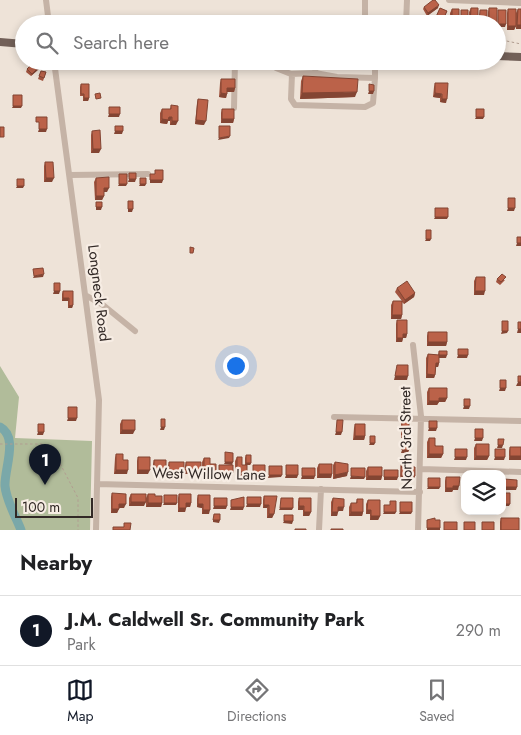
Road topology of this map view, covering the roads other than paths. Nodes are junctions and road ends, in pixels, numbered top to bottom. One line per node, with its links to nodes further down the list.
1 (46, 0): 6 (street)
2 (365, 0): 7 (street)
3 (407, 0): 8 (street)
4 (449, 0): 5 (street)
5 (521, 3)
6 (48, 15)
7 (365, 15)
8 (406, 15)
9 (0, 44): 10 (main road)
10 (15, 44)
11 (506, 56): 12 (main road)
12 (521, 57)
13 (55, 70): 22 (street, Longneck Road)
14 (235, 70): 20 (street)
15 (281, 70): 18 (street)
16 (375, 70): 19 (street)
17 (316, 73): 18 (street); 19 (street)
18 (292, 74): 19 (street)
19 (375, 78)
20 (234, 108)
21 (148, 174): 22 (street)
22 (70, 175): 23 (street, Longneck Road)
23 (86, 296): 24 (street); 31 (street, Longneck Road)
24 (135, 331)
25 (413, 345): 27 (street, North 3rd Street)
26 (334, 417): 27 (street)
27 (421, 420): 28 (street); 29 (street, North 3rd Street)
28 (521, 420)
29 (420, 469): 30 (street); 33 (street, North 3rd Street)
30 (521, 472)
31 (98, 484): 32 (street, West Willow Lane); 34 (street, Longneck Road)
32 (321, 489): 33 (street, West Willow Lane); 35 (street)
33 (420, 492): 36 (street, North 3rd Street)
34 (96, 530)
35 (319, 530)
36 (418, 530)

